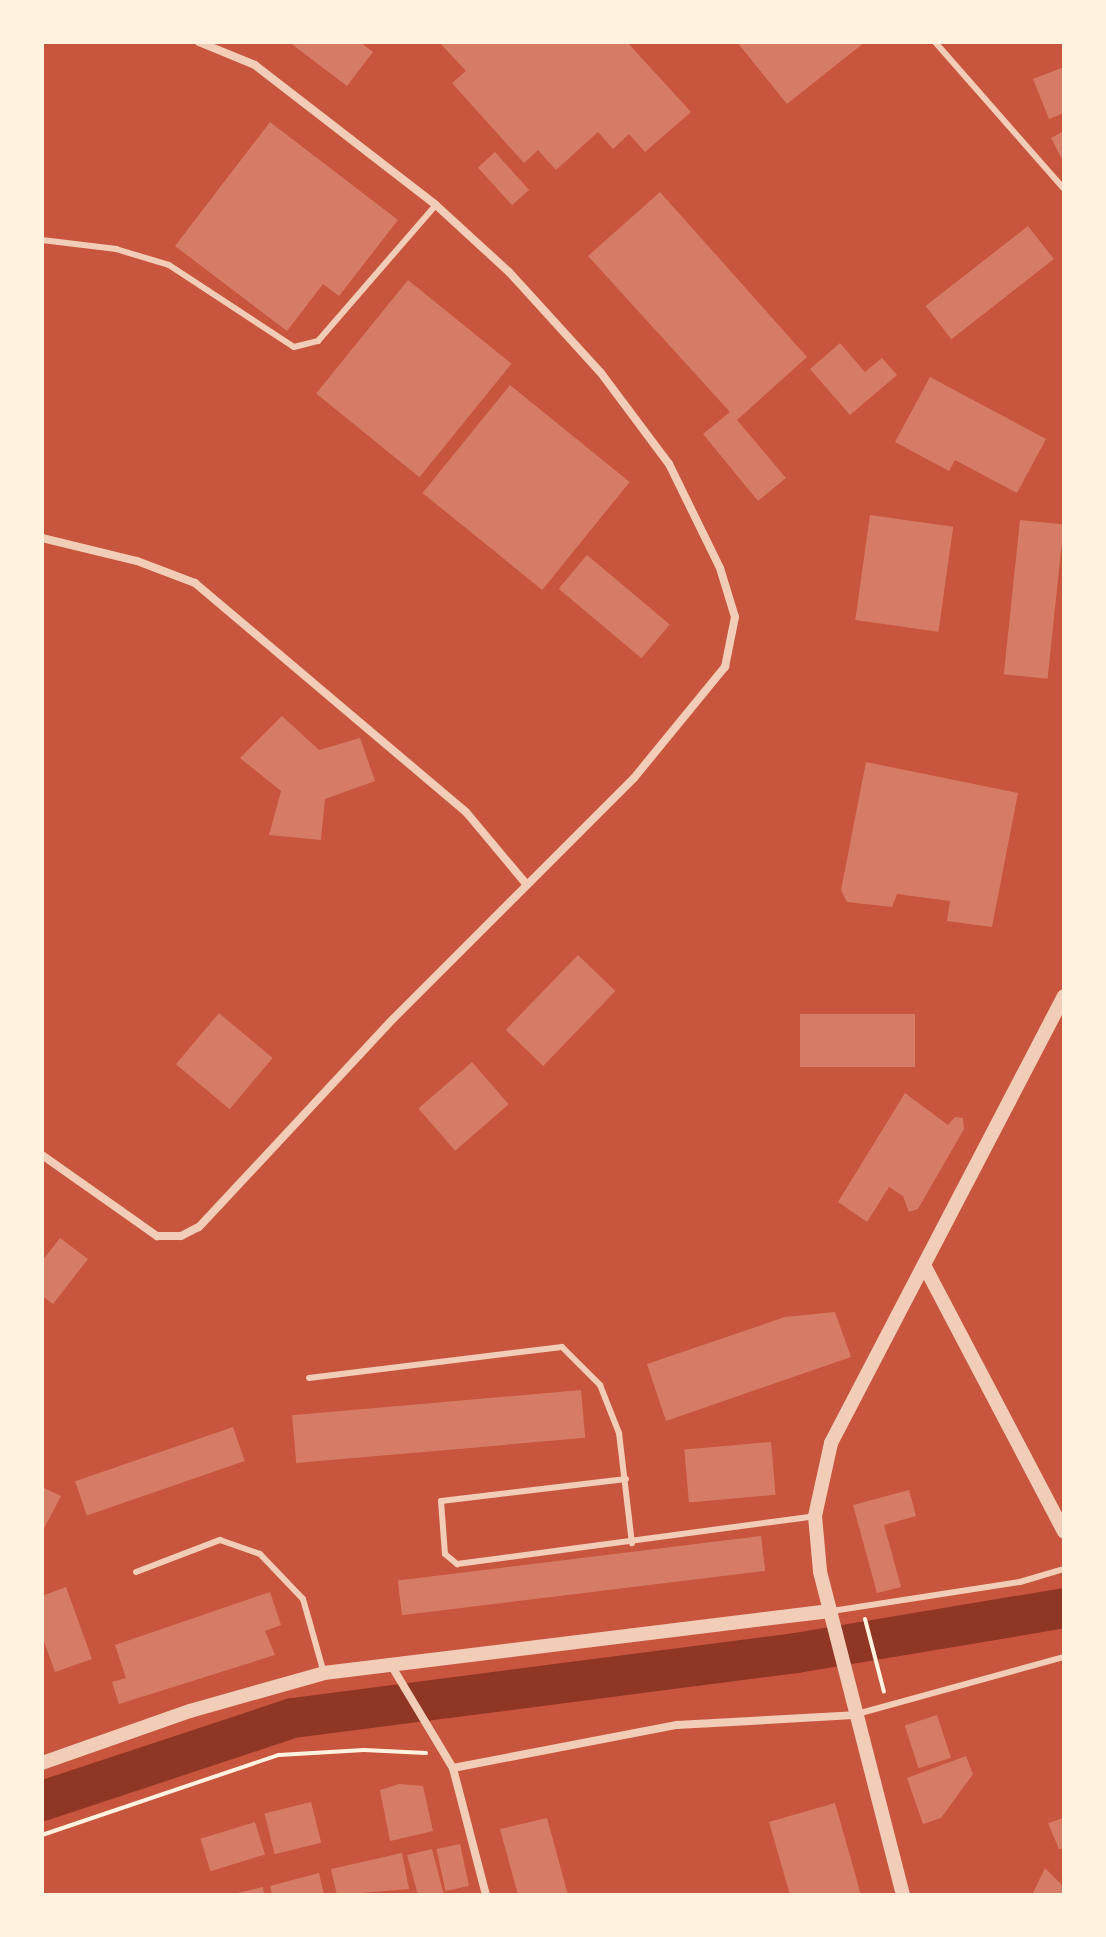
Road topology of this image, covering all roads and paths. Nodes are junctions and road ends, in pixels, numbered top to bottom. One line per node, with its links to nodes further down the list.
1 (199, 42): 4 (street)
2 (935, 42): 3 (lane)
3 (1064, 189)
4 (436, 205): 5 (lane); 7 (street)
5 (42, 240)
6 (42, 538): 7 (street)
7 (527, 885): 9 (street)
8 (1064, 996): 10 (street)
9 (42, 1155)
10 (924, 1265): 13 (street); 14 (street)
11 (309, 1378): 12 (lane)
12 (626, 1479): 15 (lane); 15 (lane)
13 (815, 1516): 15 (lane); 19 (street)
14 (1063, 1530)
15 (632, 1543)
16 (1064, 1569): 19 (lane)
17 (136, 1572): 22 (lane)
18 (862, 1610): 23 (path)
19 (830, 1611): 21 (street); 24 (street)
20 (1064, 1657): 24 (lane)
21 (391, 1665): 22 (street); 26 (street)
22 (324, 1673): 25 (street)
23 (884, 1694)
24 (854, 1715): 26 (street); 28 (street)
25 (42, 1763)
26 (453, 1768): 27 (street)
27 (486, 1895)
28 (903, 1895)

